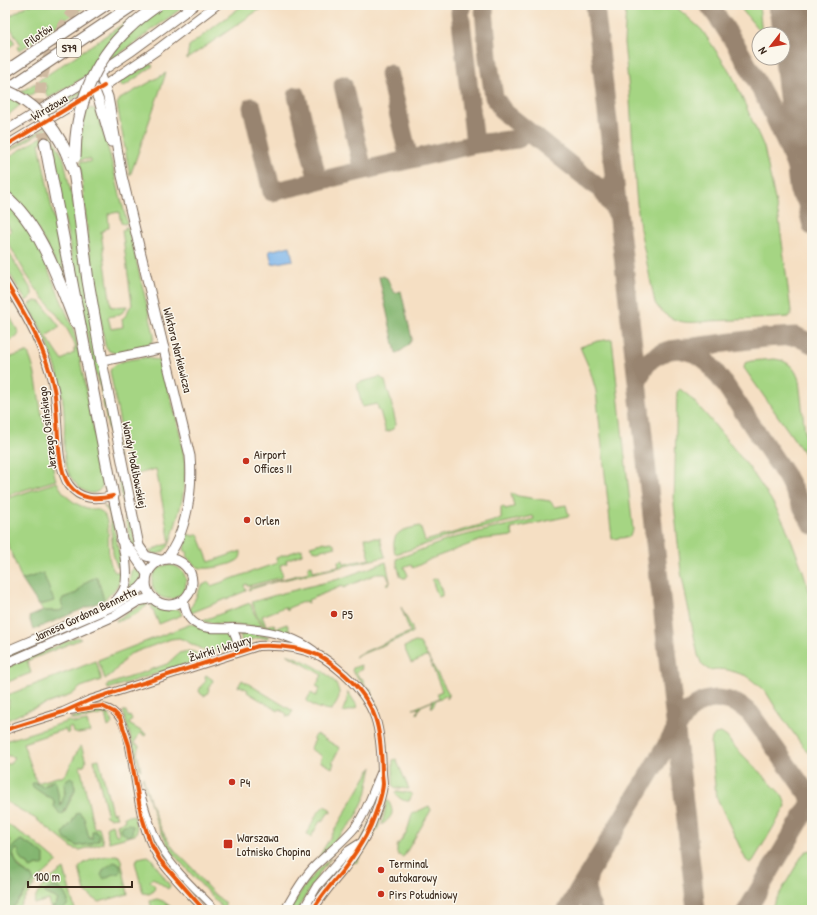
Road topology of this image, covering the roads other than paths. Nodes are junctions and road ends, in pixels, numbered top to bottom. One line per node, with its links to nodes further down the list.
1 (105, 5): 6 (highway, Pilotów / S79)
2 (133, 5): 10 (highway, S79)
3 (158, 5): 14 (highway, bridge)
4 (194, 5): 7 (main road, Wirażowa)
5 (216, 5): 9 (main road, Wirażowa)
6 (5, 72)
7 (99, 73): 8 (main road, Wirażowa); 9 (main road, Wiktora Narkiewicza)
8 (90, 79): 9 (main road, Wiktora Narkiewicza); 11 (street, Wirażowa)
9 (100, 88): 13 (street, Wirażowa); 18 (main road, Wiktora Narkiewicza)
10 (5, 90): 14 (highway, bridge)
11 (5, 131)
12 (45, 143): 17 (highway)
13 (5, 146)
14 (71, 154): 19 (highway)
15 (5, 196): 17 (highway)
16 (5, 281): 20 (street, Jerzego Osińskiego)
17 (82, 342): 20 (highway)
18 (164, 348): 19 (main road); 21 (main road, Wiktora Narkiewicza)
19 (102, 361): 23 (main road, Wandy Modlibowskiej)
20 (113, 496): 22 (main road)
21 (182, 532): 23 (main road, Wiktora Narkiewicza); 24 (main road, Wiktora Narkiewicza)
22 (121, 540): 25 (main road); 28 (main road)
23 (163, 560): 24 (main road); 25 (main road)
24 (183, 564): 27 (main road)
25 (147, 577): 26 (main road); 28 (main road, Jamesa Gordona Bennetta)
26 (153, 598): 27 (main road); 33 (main road, Jamesa Gordona Bennetta)
27 (184, 599): 29 (street)
28 (110, 607): 31 (main road, Jamesa Gordona Bennetta)
29 (232, 628): 30 (street); 32 (street)
30 (239, 651): 32 (street, Żwirki i Wigury); 34 (street, Żwirki i Wigury)
31 (5, 652)
32 (321, 656): 36 (street, Żwirki i Wigury)
33 (5, 664)
34 (63, 712): 35 (street, Żwirki i Wigury); 37 (street)
35 (5, 730)
36 (382, 773): 38 (street, Żwirki i Wigury); 41 (street, Żwirki i Wigury)
37 (135, 778): 39 (street); 40 (street)
38 (361, 842): 42 (street, Żwirki i Wigury); 43 (street, Żwirki i Wigury)
39 (204, 910)
40 (216, 910)
41 (285, 910)
42 (302, 910)
43 (313, 910)

